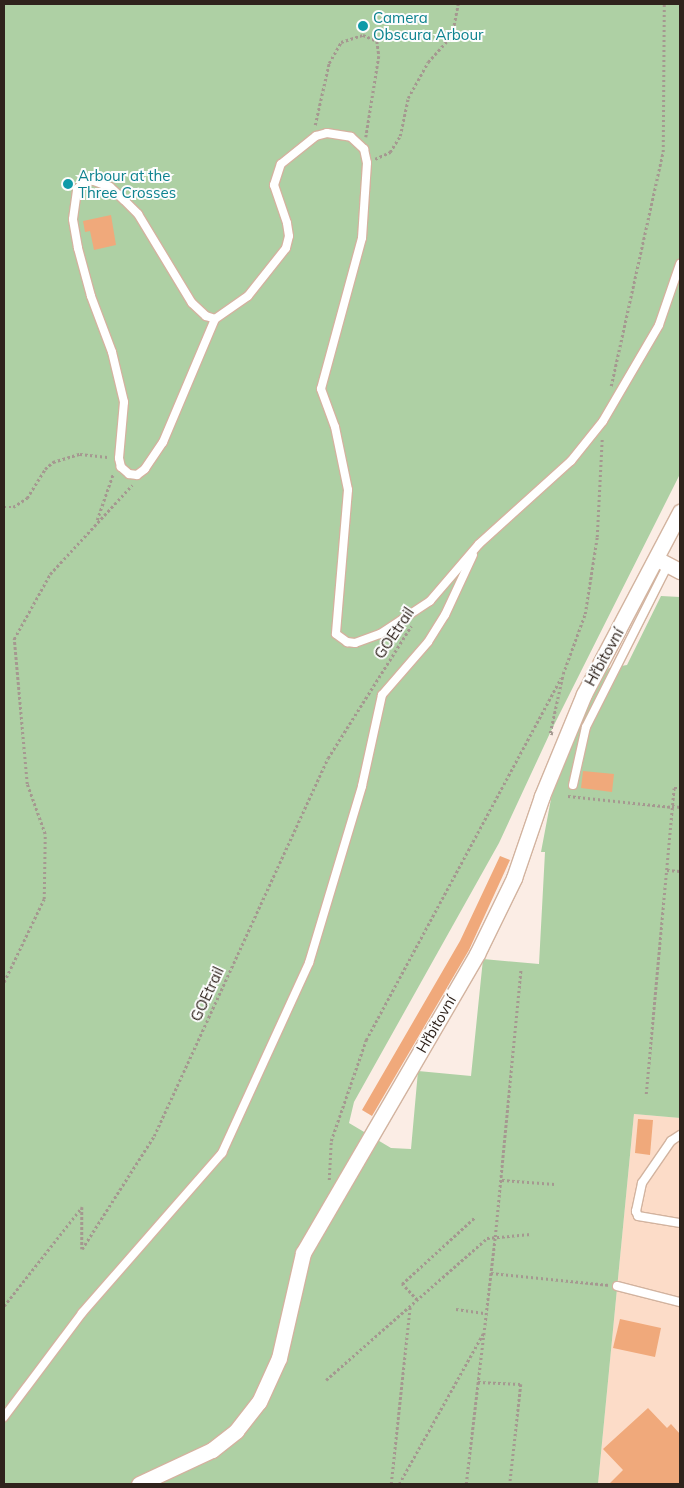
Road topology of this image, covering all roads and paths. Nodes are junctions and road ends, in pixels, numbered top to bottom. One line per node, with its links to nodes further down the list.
1 (458, 4): 5 (path)
2 (664, 4): 8 (path)
3 (314, 131): 4 (path)
4 (364, 149): 5 (lane); 7 (lane)
5 (367, 162): 15 (lane)
6 (680, 264): 9 (lane)
7 (215, 318): 10 (lane); 11 (lane)
8 (610, 392)
9 (603, 421): 15 (lane); 18 (path)
10 (119, 458): 11 (lane); 12 (path); 14 (path)
11 (145, 469): 14 (path)
12 (4, 506)
13 (680, 512): 16 (street, Hřbitovní)
14 (96, 522): 28 (path)
15 (478, 544): 49 (lane)
16 (668, 565): 19 (street, Hřbitovní); 20 (lane)
17 (414, 623): 42 (path, GOEtrail)
18 (563, 674): 19 (path); 33 (path)
19 (565, 739): 33 (street, Hřbitovní)
20 (573, 785)
21 (680, 788): 23 (path)
22 (568, 796): 23 (path)
23 (672, 807): 24 (path); 25 (path)
24 (680, 807)
25 (667, 870): 26 (path); 29 (path)
26 (680, 871)
27 (521, 969): 31 (path)
28 (4, 982)
29 (646, 1094)
30 (680, 1135): 35 (lane)
31 (501, 1180): 32 (path); 37 (path)
32 (555, 1184)
33 (328, 1208): 50 (street, Hřbitovní)
34 (475, 1217): 40 (path)
35 (680, 1223)
36 (531, 1234): 37 (path)
37 (495, 1237): 38 (path); 40 (path)
38 (491, 1273): 39 (path); 45 (path)
39 (617, 1286): 41 (lane)
40 (417, 1300): 43 (path)
41 (680, 1302)
42 (4, 1306)
43 (410, 1306): 47 (path); 51 (path)
44 (456, 1309): 45 (path)
45 (486, 1313): 46 (path)
46 (484, 1333): 48 (path); 52 (path)
47 (326, 1380)
48 (478, 1382): 53 (path); 54 (path)
49 (4, 1416)
50 (139, 1484)
51 (391, 1484)
52 (399, 1484)
53 (466, 1484)
54 (510, 1484)

